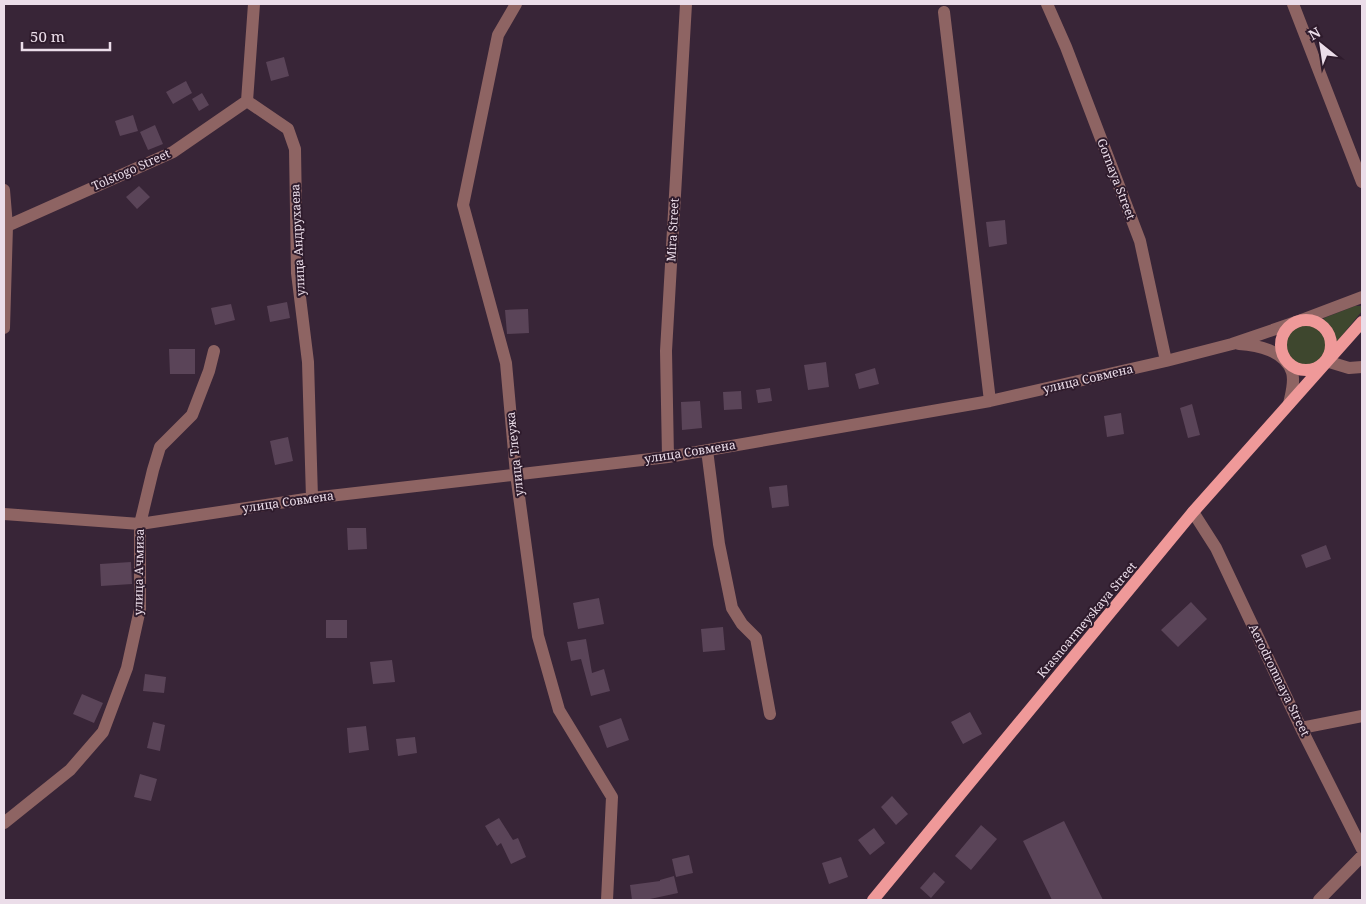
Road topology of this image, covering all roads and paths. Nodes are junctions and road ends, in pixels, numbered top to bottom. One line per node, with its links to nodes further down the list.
1 (254, 4): 7 (street)
2 (516, 4): 25 (street, улица Тлеужа)
3 (686, 4): 24 (street, Mira Street)
4 (1047, 4): 17 (street, Gornaya Street)
5 (1293, 4): 8 (street)
6 (944, 12): 21 (street)
7 (247, 101): 10 (street, Tolstogo Street); 26 (street, улица Андрухаева)
8 (1362, 182)
9 (4, 190): 10 (street)
10 (7, 226): 14 (street)
11 (1362, 297): 12 (street, улица Совмена)
12 (1296, 322): 15 (street, улица Совмена); 18 (main road); 19 (main road)
13 (1362, 322): 19 (main road, Krasnoarmeyskaya Street)
14 (4, 328)
15 (1232, 344): 17 (street, улица Совмена); 18 (street)
16 (214, 351): 29 (street, улица Ачмиза)
17 (1166, 361): 21 (street, улица Совмена)
18 (1286, 361): 19 (main road); 22 (street)
19 (1326, 361): 20 (street); 22 (main road, Krasnoarmeyskaya Street)
20 (1362, 367)
21 (990, 401): 23 (street, улица Совмена)
22 (1290, 404): 27 (main road, Krasnoarmeyskaya Street)
23 (707, 450): 24 (street, улица Совмена); 30 (street)
24 (668, 457): 25 (street, улица Совмена)
25 (516, 474): 26 (street, улица Совмена); 36 (street, улица Тлеужа)
26 (312, 498): 29 (street, улица Совмена)
27 (1193, 512): 32 (street, Aerodromnaya Street); 37 (main road, Krasnoarmeyskaya Street)
28 (4, 514): 29 (street, улица Совмена)
29 (140, 524): 33 (street, улица Ачмиза)
30 (770, 714)
31 (1362, 716): 32 (street)
32 (1301, 728): 34 (street, Aerodromnaya Street)
33 (4, 823)
34 (1362, 849)
35 (1362, 856): 38 (street)
36 (607, 900)
37 (873, 900)
38 (1319, 900)

